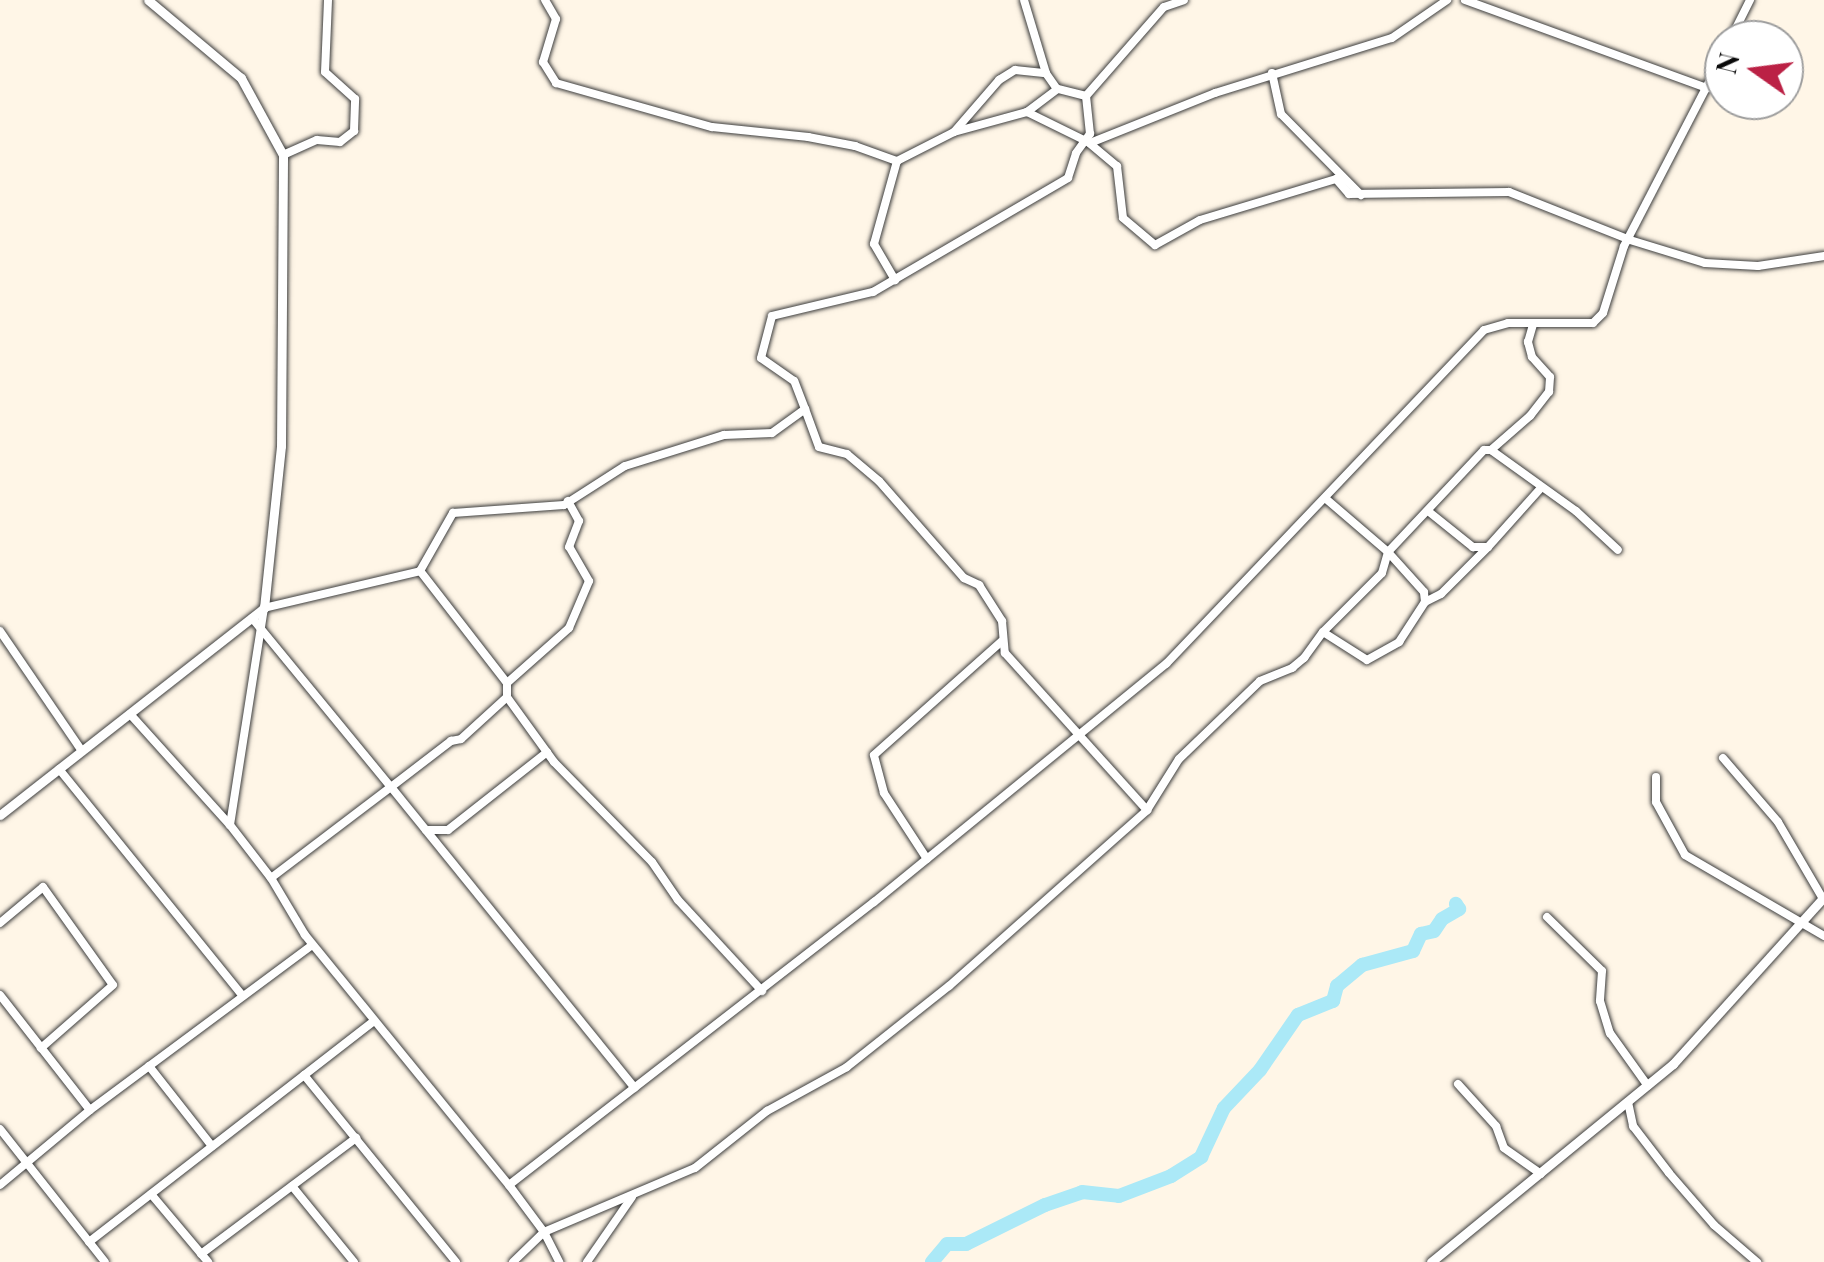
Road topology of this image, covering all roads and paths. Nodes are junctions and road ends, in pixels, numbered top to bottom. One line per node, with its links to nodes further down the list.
1 (148, 0): 17 (street)
2 (328, 0): 17 (street)
3 (545, 0): 18 (street)
4 (1024, 0): 8 (street)
5 (1184, 0): 13 (street)
6 (1447, 0): 9 (street)
7 (1465, 0): 10 (street)
8 (1046, 73): 11 (street); 15 (street)
9 (1272, 73): 16 (street); 19 (street)
10 (1704, 87)
11 (1057, 89): 13 (street); 14 (street)
12 (1704, 94): 20 (street)
13 (1086, 96): 16 (street)
14 (1028, 112): 15 (street); 16 (street)
15 (954, 132): 18 (street)
16 (1089, 142): 19 (street); 22 (street)
17 (284, 156): 35 (street)
18 (897, 161): 22 (street)
19 (1361, 195): 20 (street)
20 (1630, 240): 21 (street); 23 (street)
21 (1824, 256)
22 (895, 280): 24 (street)
23 (1533, 324): 25 (street); 27 (street)
24 (805, 408): 28 (street); 40 (street)
25 (1491, 450): 26 (street); 29 (street)
26 (1541, 488): 30 (street); 31 (street)
27 (1325, 498): 32 (street); 44 (street)
28 (568, 501): 33 (street); 41 (street)
29 (1428, 511): 30 (street); 32 (street)
30 (1488, 547): 34 (street)
31 (1618, 550)
32 (1388, 552): 34 (street); 39 (street)
33 (420, 572): 35 (street); 41 (street)
34 (1425, 602): 39 (street)
35 (264, 608): 36 (street); 37 (street)
36 (252, 618): 37 (street); 43 (street)
37 (261, 629): 50 (street); 53 (street)
38 (0, 631): 45 (street)
39 (1323, 632): 51 (street)
40 (1002, 641): 44 (street); 55 (street)
41 (507, 682): 42 (street)
42 (506, 698): 46 (street); 50 (street)
43 (130, 714): 45 (street); 53 (street)
44 (1081, 734): 51 (street); 55 (street)
45 (82, 751): 48 (street)
46 (547, 752): 54 (street); 63 (street)
47 (1723, 758): 57 (street)
48 (59, 769): 52 (street); 65 (street)
49 (1656, 777): 60 (street)
50 (391, 786): 54 (street); 56 (street)
51 (1147, 810): 84 (street)
52 (0, 815)
53 (230, 825): 56 (street)
54 (426, 830): 72 (street)
55 (927, 859): 63 (street)
56 (271, 878): 62 (street)
57 (1823, 898): 60 (street)
58 (1547, 917): 71 (street)
59 (0, 924): 67 (street)
60 (1801, 924): 61 (street); 71 (street)
61 (1824, 936)
62 (312, 944): 65 (street); 66 (street)
63 (762, 991): 72 (street)
64 (0, 995): 67 (street)
65 (243, 996): 68 (street)
66 (373, 1022): 69 (street); 81 (street)
67 (42, 1048): 74 (street)
68 (149, 1066): 74 (street); 77 (street)
69 (304, 1075): 76 (street); 77 (street)
70 (1458, 1084): 79 (street)
71 (1648, 1086): 73 (street)
72 (636, 1088): 81 (street)
73 (1628, 1102): 79 (street); 95 (street)
74 (90, 1110): 78 (street)
75 (0, 1129): 78 (street)
76 (356, 1138): 82 (street); 90 (street)
77 (212, 1146): 83 (street)
78 (26, 1162): 80 (street); 86 (street)
79 (1541, 1174): 94 (street)
80 (0, 1185)
81 (509, 1185): 85 (street)
82 (292, 1186): 87 (street); 89 (street)
83 (151, 1194): 86 (street); 87 (street)
84 (632, 1197): 85 (street); 93 (street)
85 (544, 1232): 91 (street); 92 (street)
86 (89, 1242): 88 (street)
87 (205, 1258)
88 (105, 1262)
89 (354, 1262)
90 (456, 1262)
91 (512, 1262)
92 (559, 1262)
93 (587, 1262)
94 (1432, 1262)
95 (1757, 1262)

